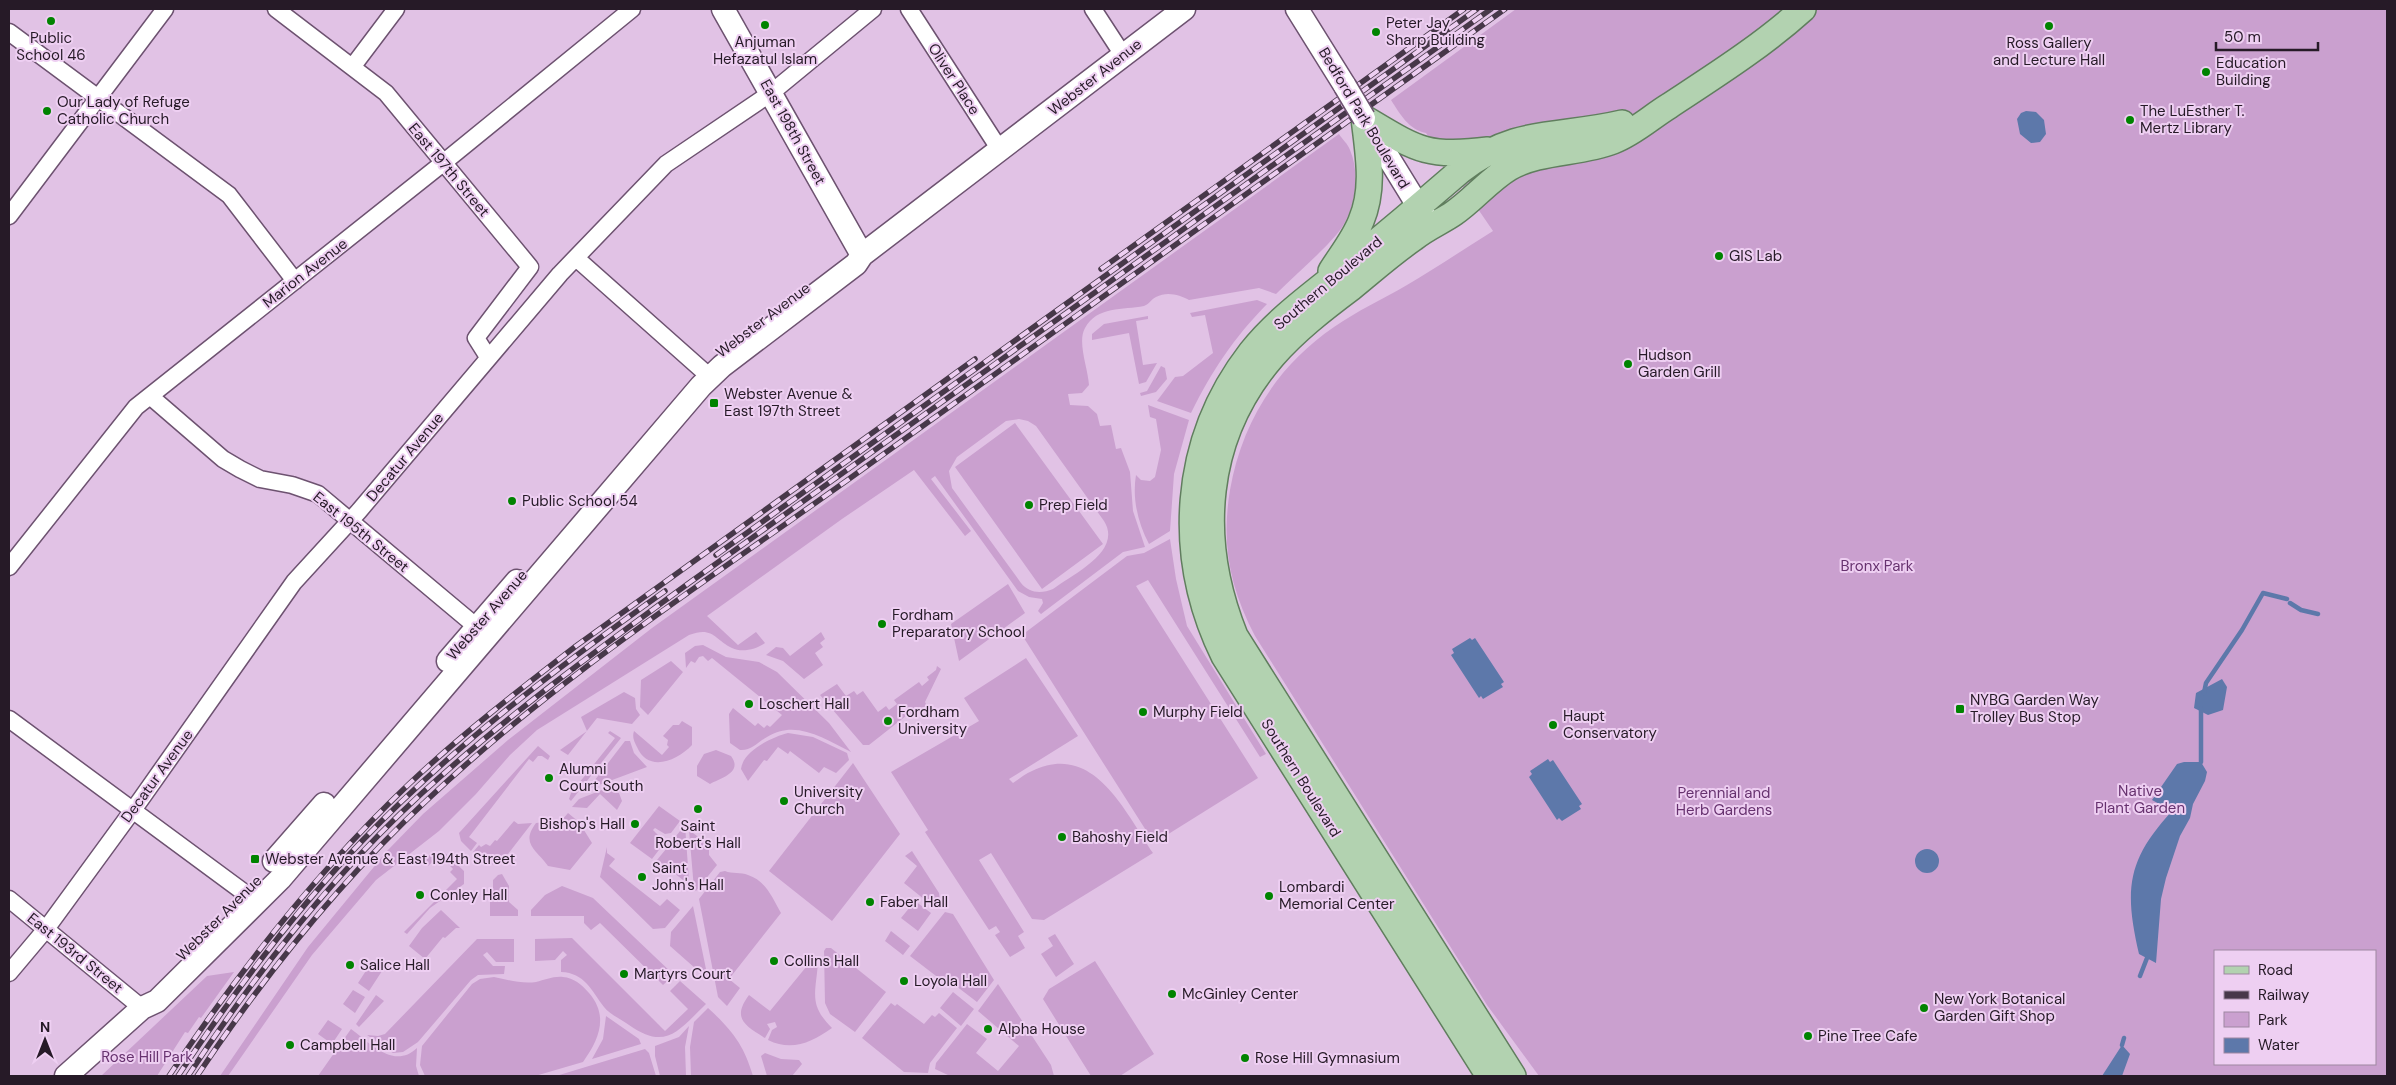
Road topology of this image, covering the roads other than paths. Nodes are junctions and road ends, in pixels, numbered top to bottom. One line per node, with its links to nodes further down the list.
1 (165, 9): 16 (street)
2 (276, 9): 14 (street, East 197th Street)
3 (396, 9): 14 (street)
4 (632, 9): 21 (street, Marion Avenue)
5 (724, 9): 15 (main road, East 198th Street)
6 (873, 9): 15 (street, Decatur Avenue)
7 (909, 9): 19 (street, Oliver Place)
8 (1094, 9): 13 (street)
9 (1184, 9): 13 (main road, Webster Avenue)
10 (1297, 9): 18 (main road, Bedford Park Boulevard, bridge)
11 (1803, 9): 17 (main road, Southern Boulevard)
12 (9, 32): 16 (street)
13 (1123, 55): 19 (main road, Webster Avenue)
14 (353, 66): 21 (street, East 197th Street)
15 (772, 93): 24 (main road, East 198th Street); 25 (street, Decatur Avenue)
16 (98, 98): 22 (street); 26 (street)
17 (1658, 113): 20 (main road, Southern Boulevard); 23 (main road, Southern Boulevard)
18 (1364, 118): 20 (main road); 23 (main road, Bedford Park Boulevard); 27 (main road)
19 (1000, 150): 24 (main road, Webster Avenue)
20 (1490, 150): 23 (main road, Southern Boulevard)
21 (443, 163): 26 (street, Marion Avenue); 28 (street, East 197th Street)
22 (9, 216)
23 (1425, 217): 27 (main road, Southern Boulevard); 43 (main road, Southern Boulevard)
24 (862, 255): 29 (main road, Webster Avenue)
25 (576, 258): 28 (street, Decatur Avenue); 29 (street)
26 (295, 281): 30 (street, Marion Avenue)
27 (1320, 288): 42 (main road, Southern Boulevard)
28 (488, 357): 31 (street, Decatur Avenue)
29 (705, 373): 33 (main road, Webster Avenue)
30 (150, 396): 31 (street, East 195th Street); 32 (street, Marion Avenue)
31 (349, 520): 33 (street, East 195th Street); 35 (street, Decatur Avenue)
32 (9, 567)
33 (483, 632): 36 (main road, Webster Avenue)
34 (9, 719): 35 (street)
35 (132, 812): 36 (street); 38 (street, Decatur Avenue)
36 (252, 898): 40 (main road, Webster Avenue)
37 (9, 899): 38 (street, East 193rd Street)
38 (46, 929): 39 (street, Decatur Avenue); 40 (street, East 193rd Street)
39 (9, 973)
40 (142, 1008): 41 (main road, Webster Avenue)
41 (66, 1076)
42 (1489, 1076)
43 (1513, 1076)

